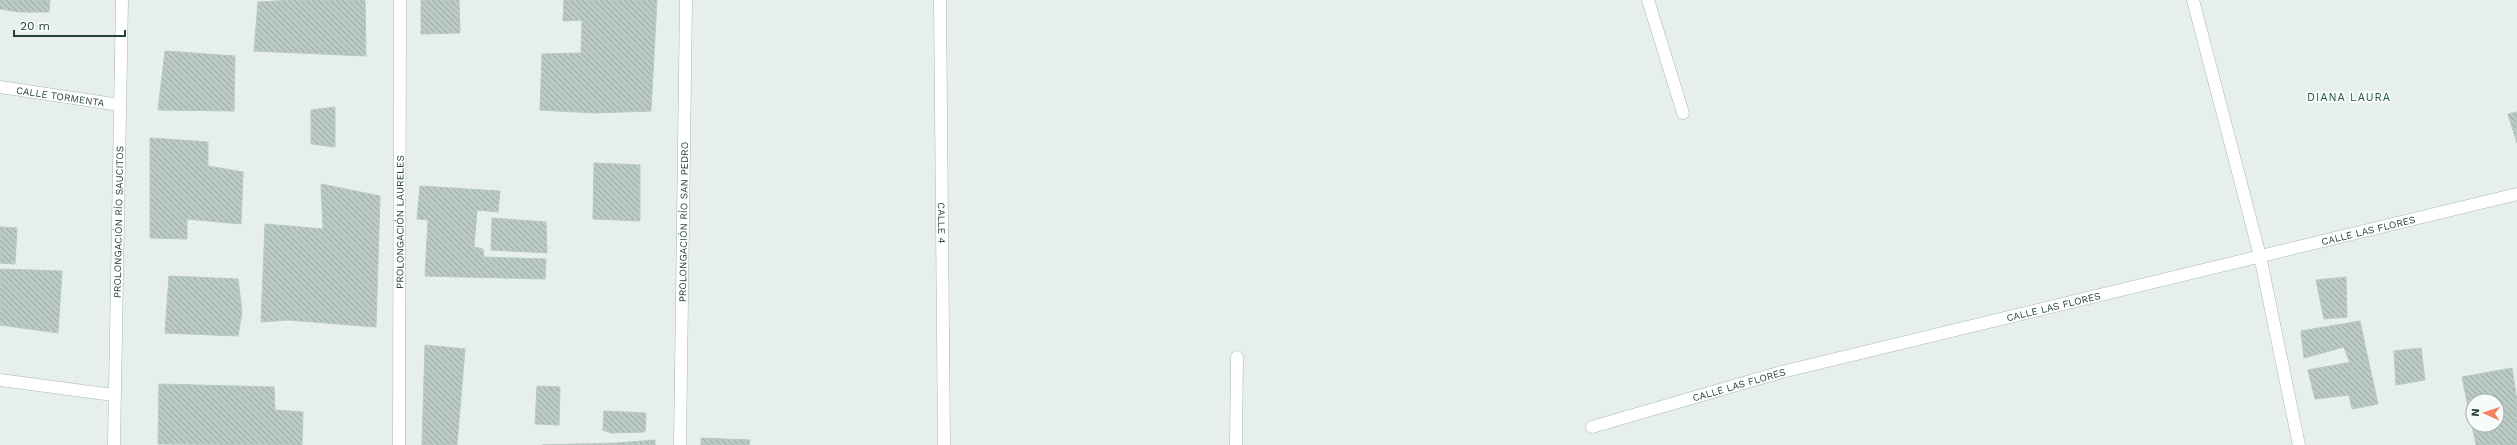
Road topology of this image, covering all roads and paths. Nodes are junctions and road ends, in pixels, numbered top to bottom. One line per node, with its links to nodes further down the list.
1 (122, 0): 8 (street, PROLONGACIÓN RÍO SAUCITOS)
2 (400, 0): 17 (street, PROLONGACIÓN LAURELES)
3 (686, 0): 18 (street, PROLONGACIÓN RÍO SAN PEDRO)
4 (940, 0): 19 (street, CALLE 4)
5 (1648, 0): 9 (street)
6 (2193, 0): 11 (street)
7 (0, 87): 8 (street, CALLE TORMENTA)
8 (120, 105): 14 (street, PROLONGACIÓN RÍO SAUCITOS)
9 (1683, 113)
10 (2517, 194): 11 (street, CALLE LAS FLORES)
11 (2260, 256): 15 (street, CALLE LAS FLORES); 21 (street)
12 (1237, 357): 20 (street)
13 (0, 380): 14 (street)
14 (113, 395): 16 (street, PROLONGACIÓN RÍO SAUCITOS)
15 (1592, 427)
16 (114, 445)
17 (399, 445)
18 (680, 445)
19 (944, 445)
20 (1236, 445)
21 (2299, 445)

